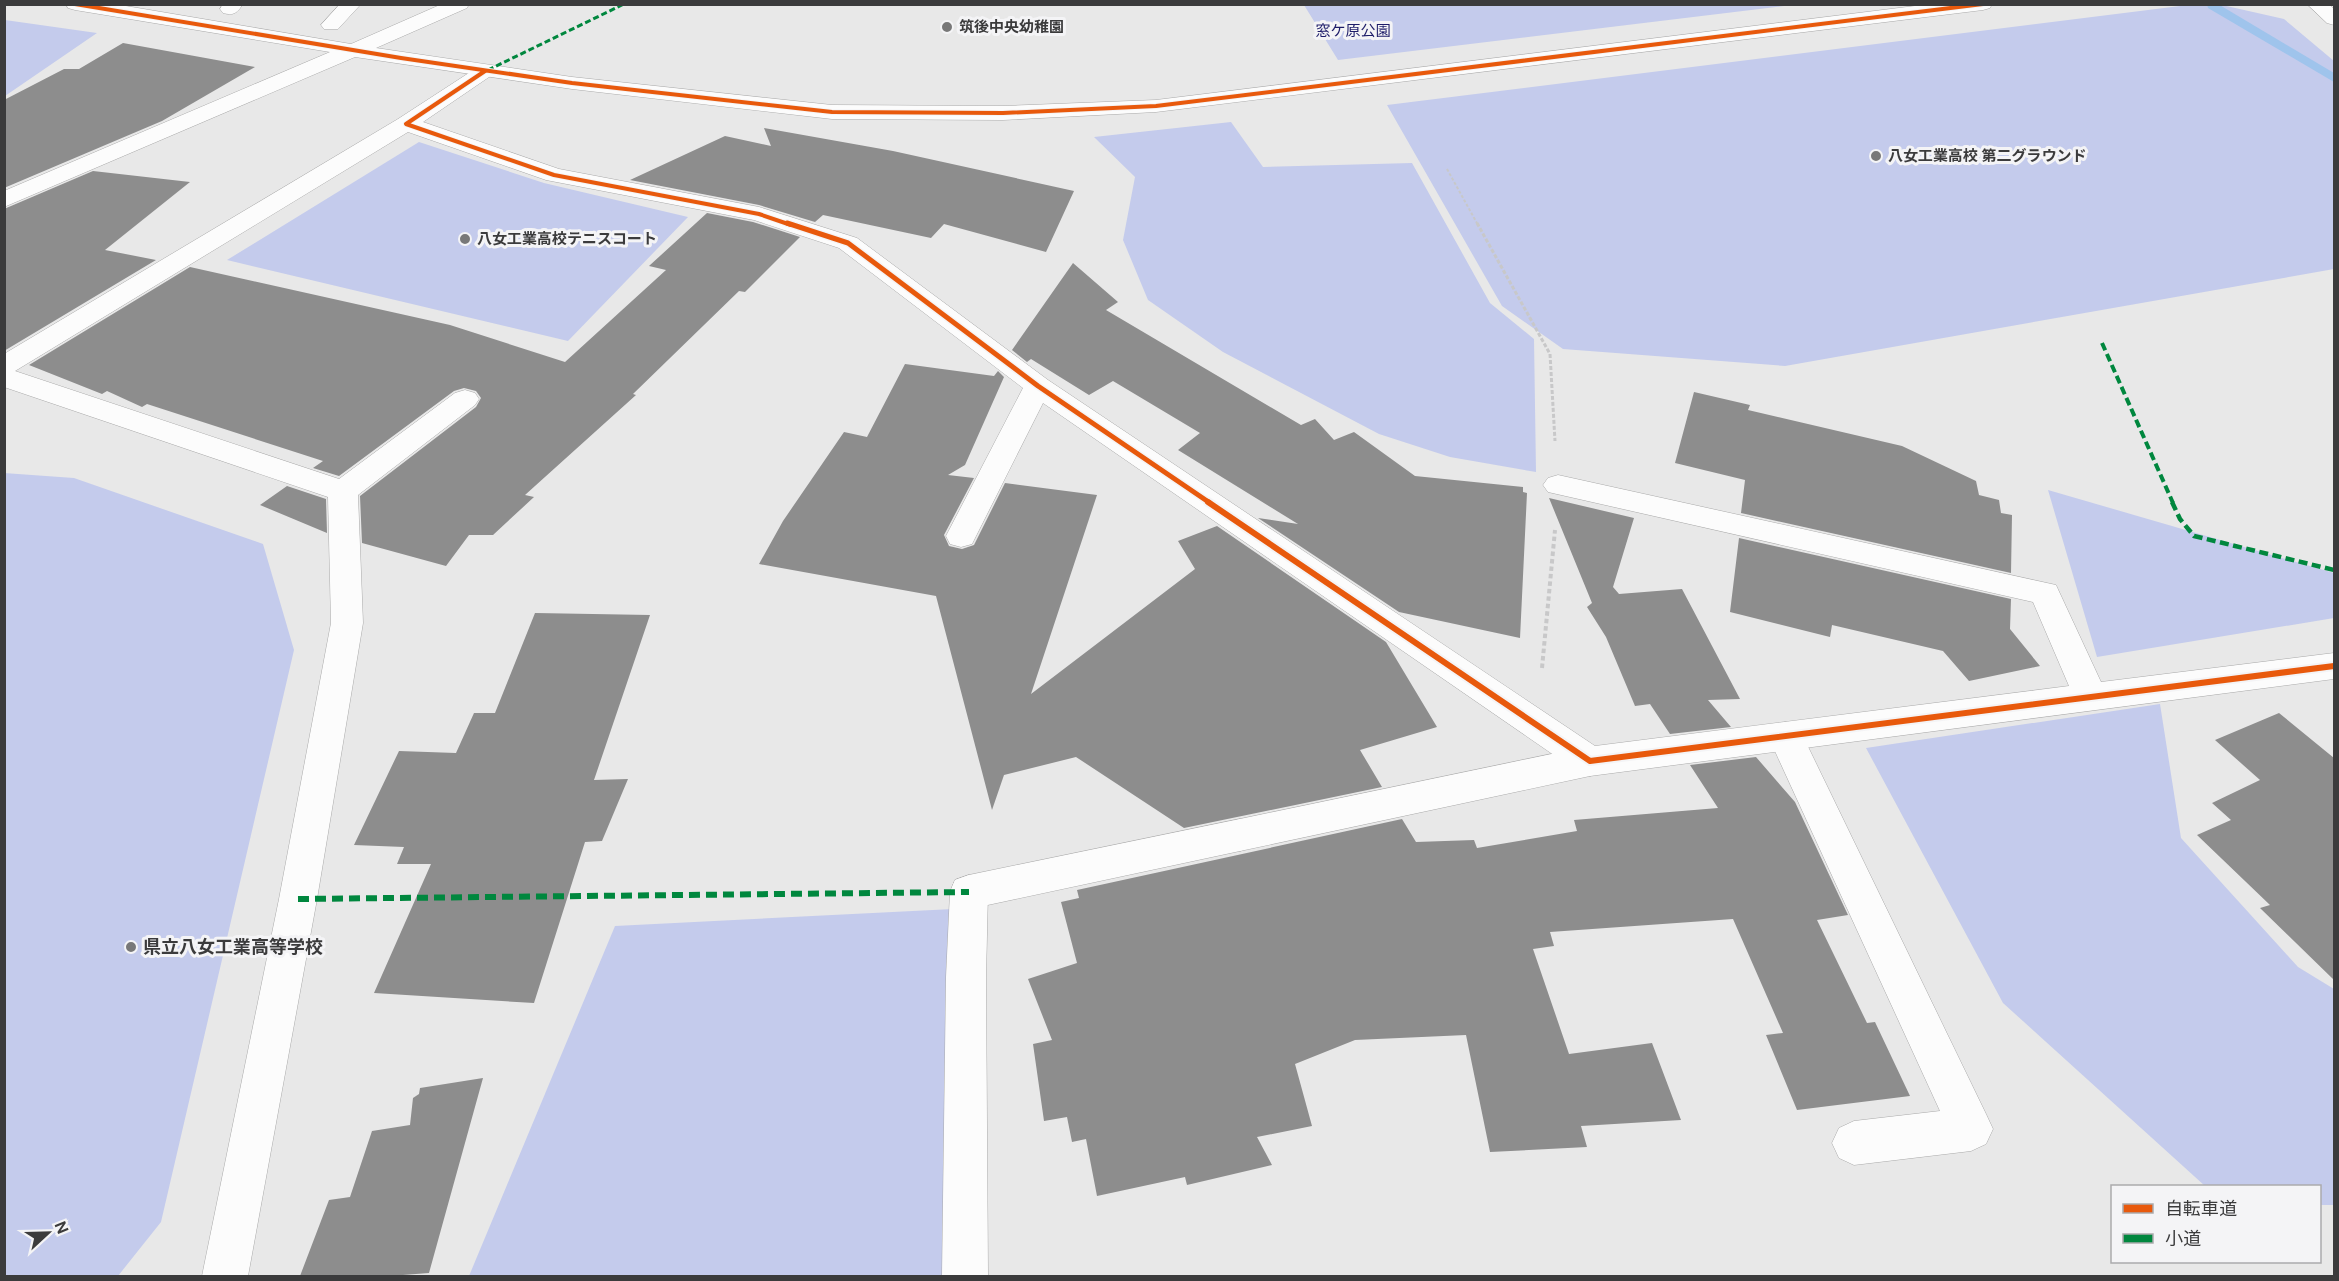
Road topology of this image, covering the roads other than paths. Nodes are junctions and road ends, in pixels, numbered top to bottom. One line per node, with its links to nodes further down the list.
1 (75, 4): 8 (main road)
2 (352, 4): 7 (main road)
3 (460, 4): 8 (main road)
4 (1983, 4): 9 (main road)
5 (2316, 4): 6 (main road)
6 (2334, 19)
7 (331, 25)
8 (353, 50): 9 (main road); 11 (main road)
9 (485, 71): 10 (main road)
10 (406, 124): 12 (main road); 14 (main road)
11 (4, 200)
12 (4, 366)
13 (4, 377): 17 (main road)
14 (1038, 386): 18 (main road); 22 (main road)
15 (465, 399): 17 (main road)
16 (1558, 485): 20 (main road)
17 (343, 491): 24 (main road)
18 (961, 537)
19 (2334, 666): 20 (main road)
20 (2091, 697): 21 (main road)
21 (1786, 736): 22 (main road); 23 (main road)
22 (1590, 761): 25 (main road)
23 (1854, 1143)
24 (225, 1276)
25 (965, 1276)

